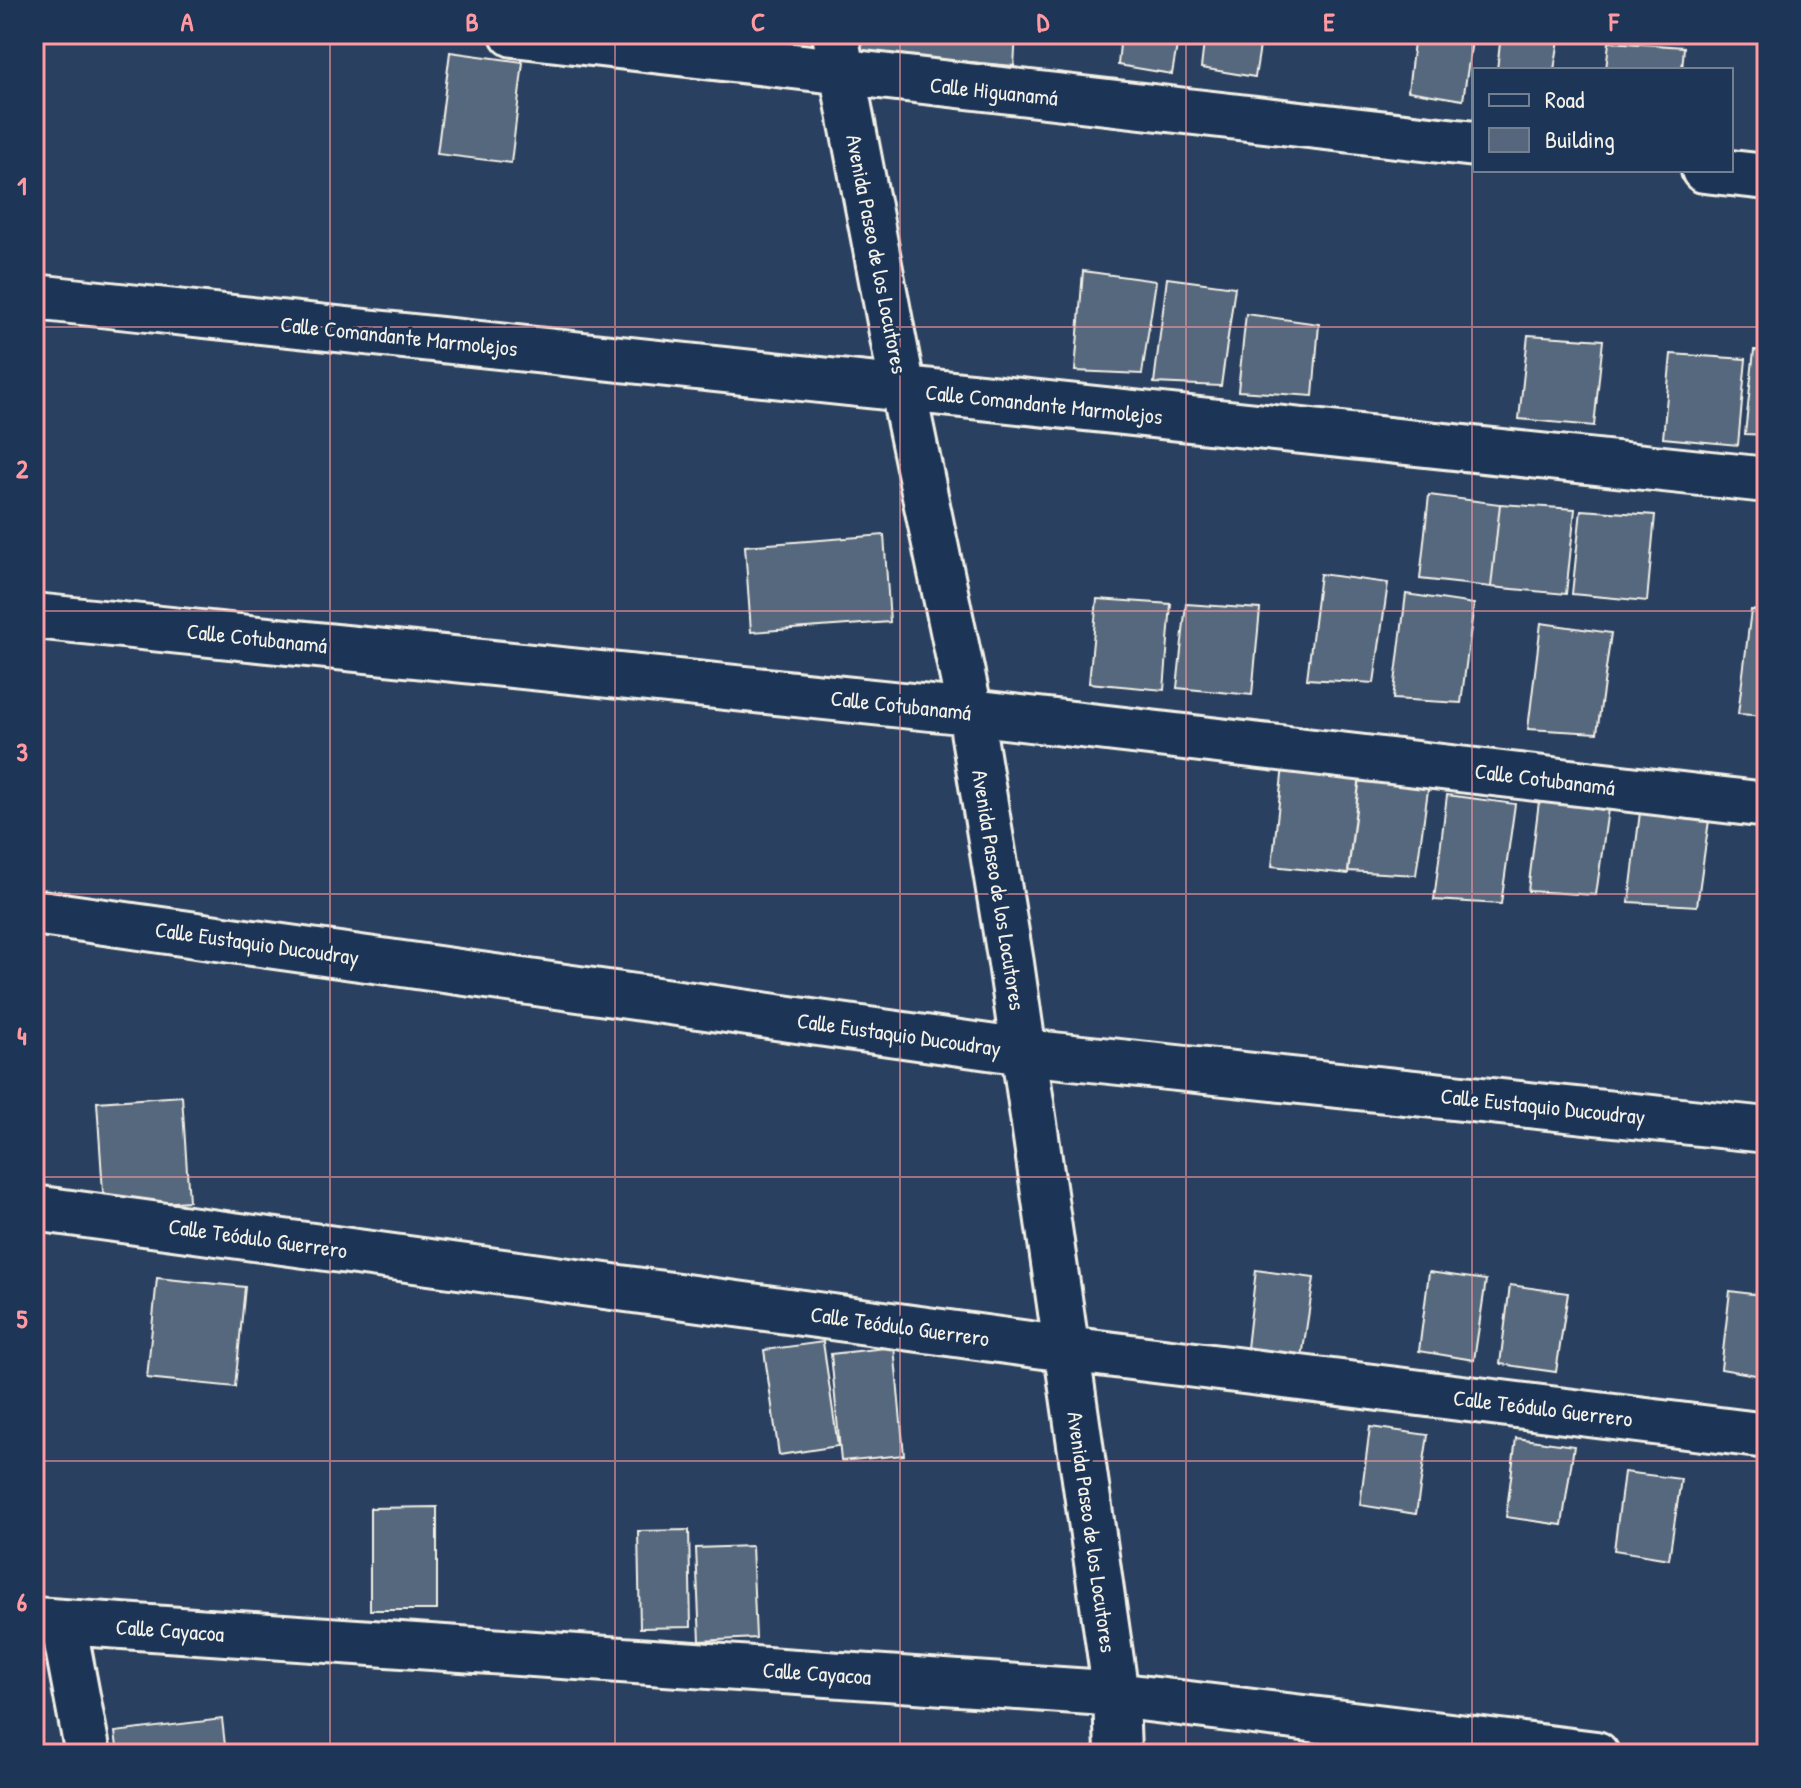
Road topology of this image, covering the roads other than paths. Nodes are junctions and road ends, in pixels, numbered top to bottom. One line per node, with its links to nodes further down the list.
1 (513, 34): 2 (street, Calle Higuanamá)
2 (839, 54): 3 (street, Calle Higuanamá); 7 (street, Avenida Paseo de los Locutores)
3 (1473, 144)
4 (1722, 172): 5 (street)
5 (1767, 177)
6 (34, 297): 7 (street, Calle Comandante Marmolejos)
7 (903, 390): 8 (street, Calle Comandante Marmolejos); 10 (street, Avenida Paseo de los Locutores)
8 (1767, 480)
9 (34, 616): 10 (street, Calle Cotubanamá)
10 (970, 712): 11 (street, Calle Cotubanamá); 13 (street, Avenida Paseo de los Locutores)
11 (1767, 805)
12 (34, 912): 13 (street, Calle Eustaquio Ducoudray)
13 (1024, 1052): 14 (street, Calle Eustaquio Ducoudray); 16 (street, Avenida Paseo de los Locutores)
14 (1767, 1130)
15 (34, 1208): 16 (street, Calle Teódulo Guerrero)
16 (1066, 1349): 17 (street, Calle Teódulo Guerrero); 19 (street, Avenida Paseo de los Locutores)
17 (1767, 1436)
18 (48, 1621): 19 (street, Calle Cayacoa); 21 (street)
19 (1116, 1695): 20 (street, Calle Cayacoa); 22 (street, Avenida Paseo de los Locutores)
20 (1454, 1745): 23 (street, Calle Cayacoa)
21 (88, 1754)
22 (1118, 1754)
23 (1596, 1754)

